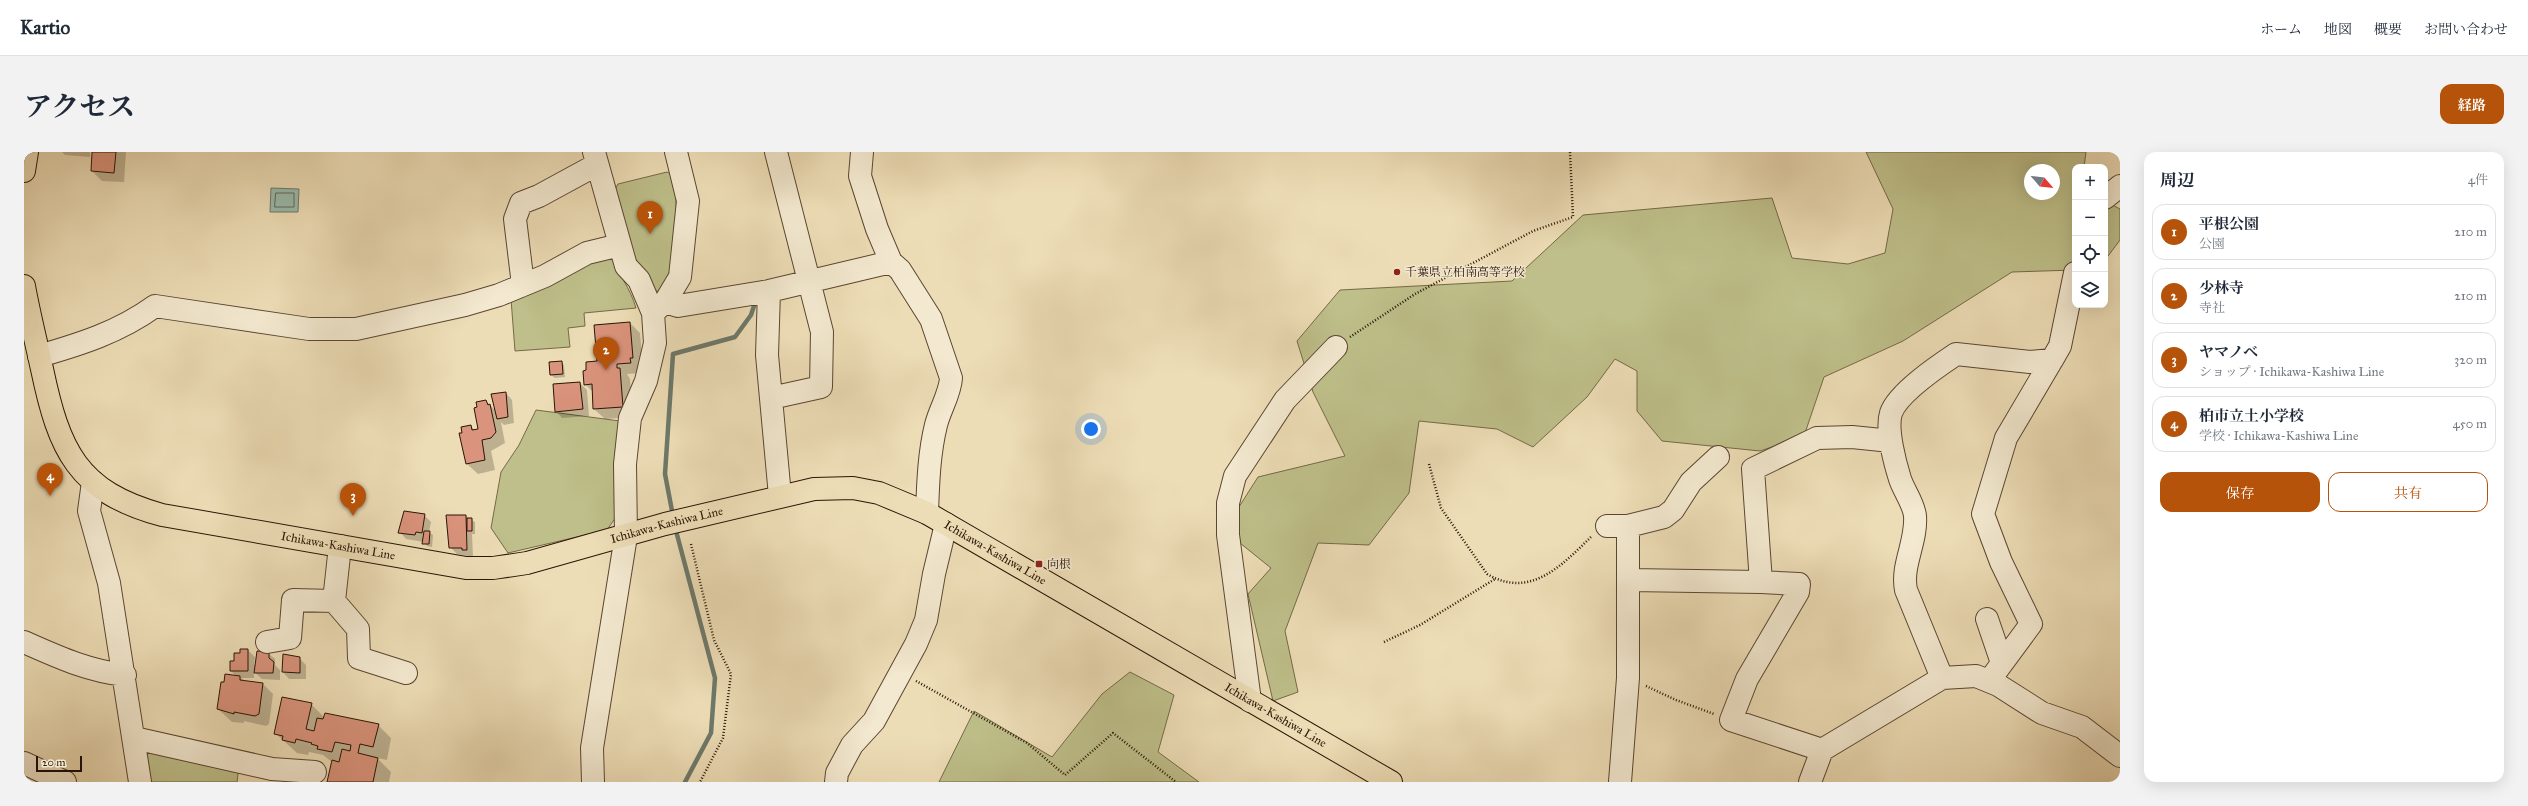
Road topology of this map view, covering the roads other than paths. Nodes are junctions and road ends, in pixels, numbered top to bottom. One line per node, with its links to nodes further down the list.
1 (26, 152): 6 (main road)
2 (676, 152): 16 (street)
3 (776, 152): 11 (street)
4 (862, 152): 10 (street)
5 (595, 158): 9 (street); 12 (street)
6 (24, 170)
7 (2120, 186): 8 (street)
8 (2108, 196)
9 (620, 245): 12 (street); 16 (street)
10 (891, 262): 11 (street); 25 (street)
11 (808, 282): 15 (street); 20 (street)
12 (523, 285): 18 (street)
13 (24, 286): 18 (main road, Ichikawa-Kashiwa Line)
14 (2072, 288): 19 (street)
15 (769, 292): 16 (street); 20 (street)
16 (659, 308): 27 (street)
17 (1336, 348): 40 (street)
18 (39, 356): 23 (main road, Ichikawa-Kashiwa Line)
19 (2052, 360): 21 (street); 35 (street)
20 (771, 398): 24 (street)
21 (1890, 441): 30 (street); 38 (street)
22 (1718, 457): 29 (street)
23 (93, 482): 28 (main road, Ichikawa-Kashiwa Line); 37 (street)
24 (780, 496): 25 (main road, Ichikawa-Kashiwa Line); 27 (main road, Ichikawa-Kashiwa Line)
25 (927, 513): 26 (main road, Ichikawa-Kashiwa Line)
26 (946, 524): 40 (main road, Ichikawa-Kashiwa Line); 49 (street)
27 (626, 536): 28 (main road, Ichikawa-Kashiwa Line); 48 (street)
28 (340, 546): 31 (street)
29 (1630, 580): 30 (street); 51 (street)
30 (1760, 582): 42 (street)
31 (334, 601): 34 (street); 36 (street)
32 (1987, 619): 35 (street)
33 (24, 642): 37 (street)
34 (268, 642)
35 (2002, 663): 39 (street)
36 (406, 673)
37 (124, 675): 41 (street)
38 (1942, 678): 39 (street); 42 (street)
39 (1989, 681): 43 (street)
40 (1250, 701): 50 (main road, Ichikawa-Kashiwa Line)
41 (134, 738): 45 (street); 47 (street)
42 (1822, 750): 52 (street)
43 (2120, 756)
44 (24, 763): 46 (street)
45 (315, 772)
46 (65, 782)
47 (140, 782)
48 (593, 782)
49 (836, 782)
50 (1391, 782)
51 (1620, 782)
52 (1810, 782)

